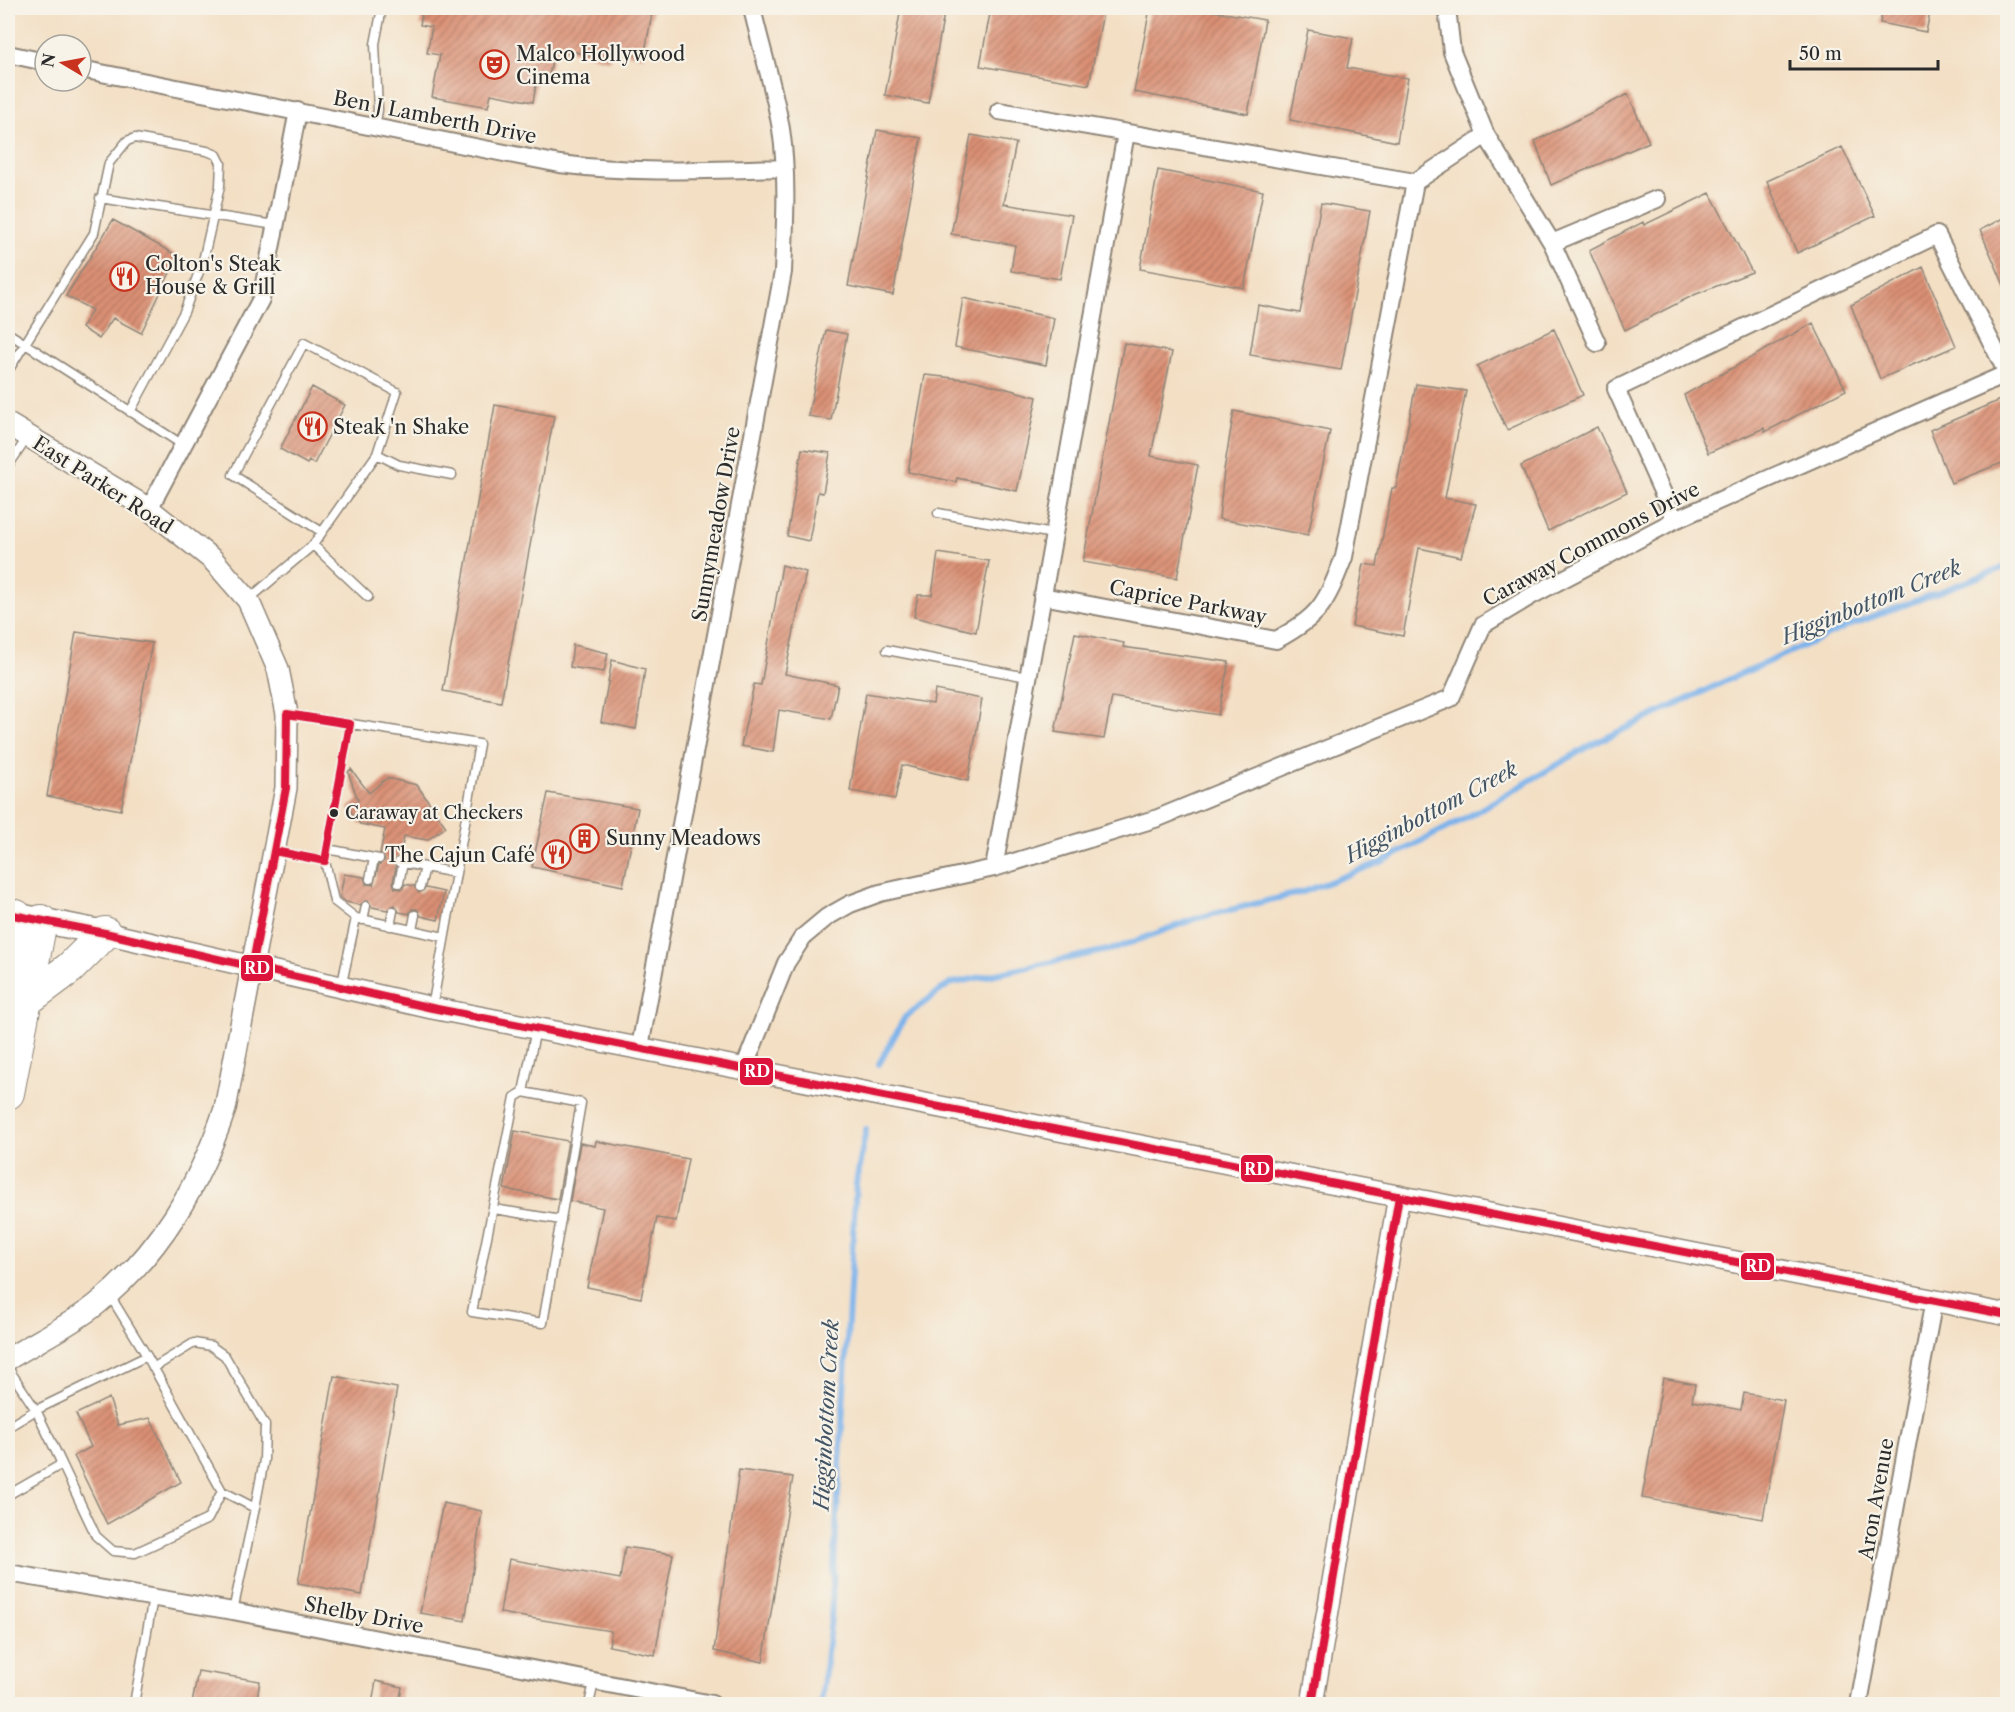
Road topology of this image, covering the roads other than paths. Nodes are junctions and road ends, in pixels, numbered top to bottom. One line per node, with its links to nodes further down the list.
1 (382, 8): 9 (lane)
2 (752, 8): 12 (street, Sunnymeadow Drive)
3 (1447, 8): 11 (street)
4 (8, 54): 5 (street)
5 (33, 59)
6 (93, 71): 7 (street, Ben J Lamberth Drive)
7 (298, 111): 9 (street, Ben J Lamberth Drive); 17 (street)
8 (999, 111): 10 (street)
9 (375, 127): 12 (street, Ben J Lamberth Drive)
10 (1126, 133): 13 (street); 35 (street)
11 (1486, 135): 13 (street); 18 (street)
12 (784, 168): 68 (street, Sunnymeadow Drive)
13 (1415, 182): 37 (street, Caprice Parkway)
14 (100, 198): 16 (lane); 16 (lane); 21 (lane)
15 (1657, 199): 18 (street)
16 (212, 216): 17 (lane); 24 (lane)
17 (275, 225): 27 (street)
18 (1552, 243): 20 (street)
19 (8, 333): 21 (lane)
20 (1598, 343)
21 (25, 345): 22 (lane); 24 (lane)
22 (8, 371)
23 (2007, 373): 33 (street, Caraway Commons Drive); 33 (street)
24 (130, 412): 27 (lane)
25 (8, 424): 26 (street, East Parker Road)
26 (28, 437): 29 (lane); 31 (street, East Parker Road)
27 (183, 445): 31 (street)
28 (377, 454): 30 (lane); 34 (lane); 34 (lane)
29 (8, 466)
30 (452, 475)
31 (149, 509): 39 (street, East Parker Road)
32 (938, 513): 35 (lane)
33 (1676, 520): 48 (street, Caraway Commons Drive)
34 (322, 532): 36 (lane)
35 (1053, 534): 37 (street)
36 (313, 545): 38 (lane); 39 (lane)
37 (1042, 596): 41 (street)
38 (368, 597)
39 (248, 600): 42 (street, East Parker Road)
40 (887, 650): 41 (lane)
41 (1027, 677): 48 (street)
42 (287, 714): 43 (lane); 45 (street, East Parker Road)
43 (350, 724): 44 (lane); 49 (lane)
44 (327, 849): 46 (lane); 50 (lane)
45 (274, 851): 46 (lane); 63 (street, East Parker Road)
46 (325, 861): 57 (lane)
47 (425, 867): 49 (lane); 51 (lane); 52 (lane)
48 (994, 868): 69 (street)
49 (456, 873): 61 (lane)
50 (370, 879)
51 (399, 883)
52 (420, 887)
53 (366, 906): 57 (lane)
54 (393, 911): 58 (lane)
55 (415, 915): 59 (lane)
56 (21, 917): 60 (main road); 62 (highway); 65 (highway)
57 (360, 919): 58 (lane); 64 (lane)
58 (390, 926): 59 (lane)
59 (412, 930): 61 (lane)
60 (105, 933): 63 (street); 65 (highway)
61 (444, 937): 66 (lane)
62 (8, 957)
63 (252, 968): 64 (street); 75 (street, East Parker Road)
64 (341, 988): 66 (street)
65 (27, 1000): 71 (highway)
66 (432, 1008): 67 (street)
67 (536, 1029): 68 (street); 70 (lane)
68 (640, 1047): 69 (street)
69 (744, 1068): 72 (street)
70 (523, 1092): 73 (lane); 74 (lane)
71 (8, 1093)
72 (1399, 1196): 76 (street); 95 (street)
73 (494, 1209): 74 (lane); 74 (lane)
74 (561, 1220)
75 (109, 1293): 78 (lane); 79 (street, East Parker Road)
76 (1934, 1300): 77 (street); 96 (street, Aron Avenue)
77 (2007, 1315)
78 (147, 1356): 81 (lane); 82 (lane)
79 (8, 1359)
80 (8, 1368): 82 (lane)
81 (153, 1368): 85 (lane); 87 (lane)
82 (36, 1410): 83 (lane); 84 (lane)
83 (8, 1427)
84 (62, 1464): 85 (lane); 86 (lane)
85 (222, 1491): 87 (lane)
86 (8, 1495)
87 (255, 1508): 90 (lane)
88 (8, 1573): 89 (street, Shelby Drive)
89 (153, 1598): 90 (street, Shelby Drive); 92 (lane)
90 (233, 1611): 91 (street, Shelby Drive)
91 (594, 1683): 93 (lane); 94 (street, Shelby Drive)
92 (134, 1704)
93 (589, 1704)
94 (712, 1704)
95 (1312, 1704)
96 (1859, 1704)

